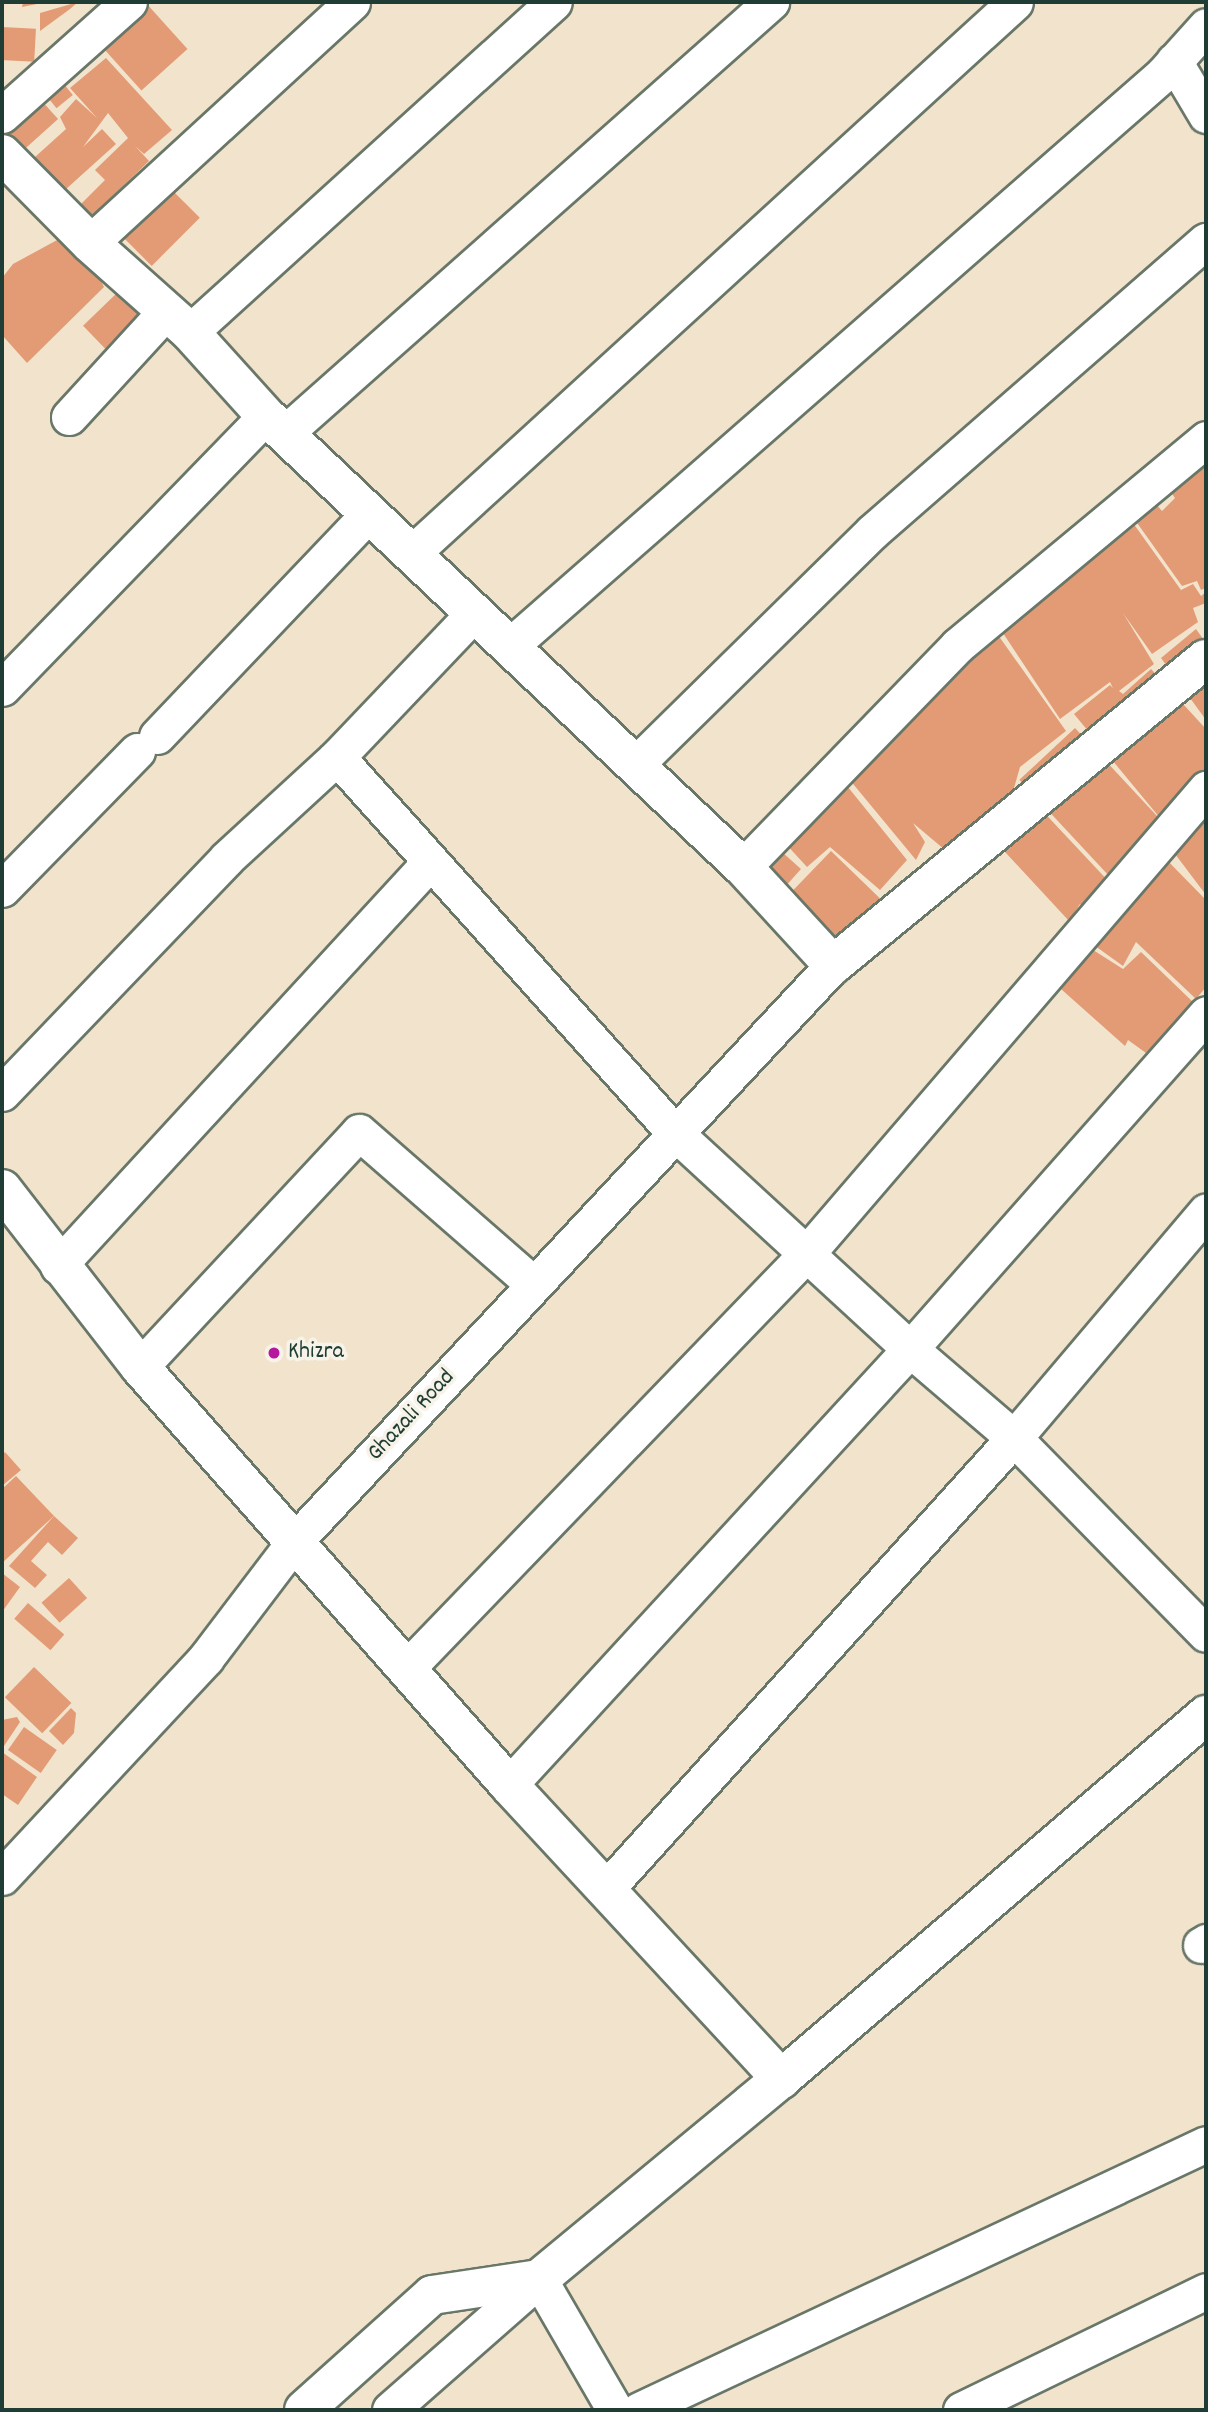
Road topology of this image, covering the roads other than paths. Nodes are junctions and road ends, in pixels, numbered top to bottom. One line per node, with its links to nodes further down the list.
1 (352, 2): 10 (street)
2 (554, 2): 11 (street)
3 (771, 2): 13 (street)
4 (1015, 2): 16 (street)
5 (1206, 26): 6 (street)
6 (1174, 61): 7 (street); 18 (street)
7 (1206, 115)
8 (2, 154): 10 (street)
9 (1206, 241): 22 (street)
10 (90, 243): 11 (street)
11 (178, 321): 12 (street); 13 (street)
12 (69, 417)
13 (275, 424): 15 (street); 20 (street)
14 (1206, 439): 25 (street)
15 (369, 513): 16 (street); 26 (street)
16 (411, 554): 17 (street)
17 (475, 612): 18 (street); 21 (street)
18 (510, 645): 22 (street)
19 (1206, 659): 27 (street)
20 (2, 688)
21 (337, 757): 24 (street); 29 (street)
22 (635, 765): 25 (street)
23 (1206, 789): 33 (street)
24 (429, 863): 30 (street); 34 (street)
25 (743, 867): 27 (street)
26 (2, 890)
27 (833, 965): 30 (street, Ghazali Road)
28 (1206, 1014): 36 (street)
29 (2, 1094)
30 (674, 1132): 33 (street); 35 (street, Ghazali Road)
31 (2, 1189): 34 (street)
32 (1206, 1212): 38 (street)
33 (808, 1252): 36 (street); 41 (street)
34 (58, 1266): 37 (street)
35 (534, 1284): 37 (street); 39 (street, Ghazali Road)
36 (909, 1349): 38 (street); 43 (street)
37 (140, 1367): 39 (street)
38 (1014, 1437): 40 (street); 45 (street)
39 (294, 1542): 41 (street); 44 (street, Ghazali Road)
40 (1206, 1634)
41 (408, 1667): 43 (street)
42 (1206, 1714): 46 (street)
43 (509, 1785): 45 (street)
44 (2, 1877)
45 (606, 1889): 46 (street)
46 (781, 2080): 48 (street)
47 (1206, 2144): 53 (street)
48 (539, 2279): 50 (street); 51 (street); 52 (street)
49 (1206, 2291): 54 (street)
50 (304, 2410)
51 (390, 2410)
52 (615, 2410)
53 (639, 2410)
54 (961, 2410)

